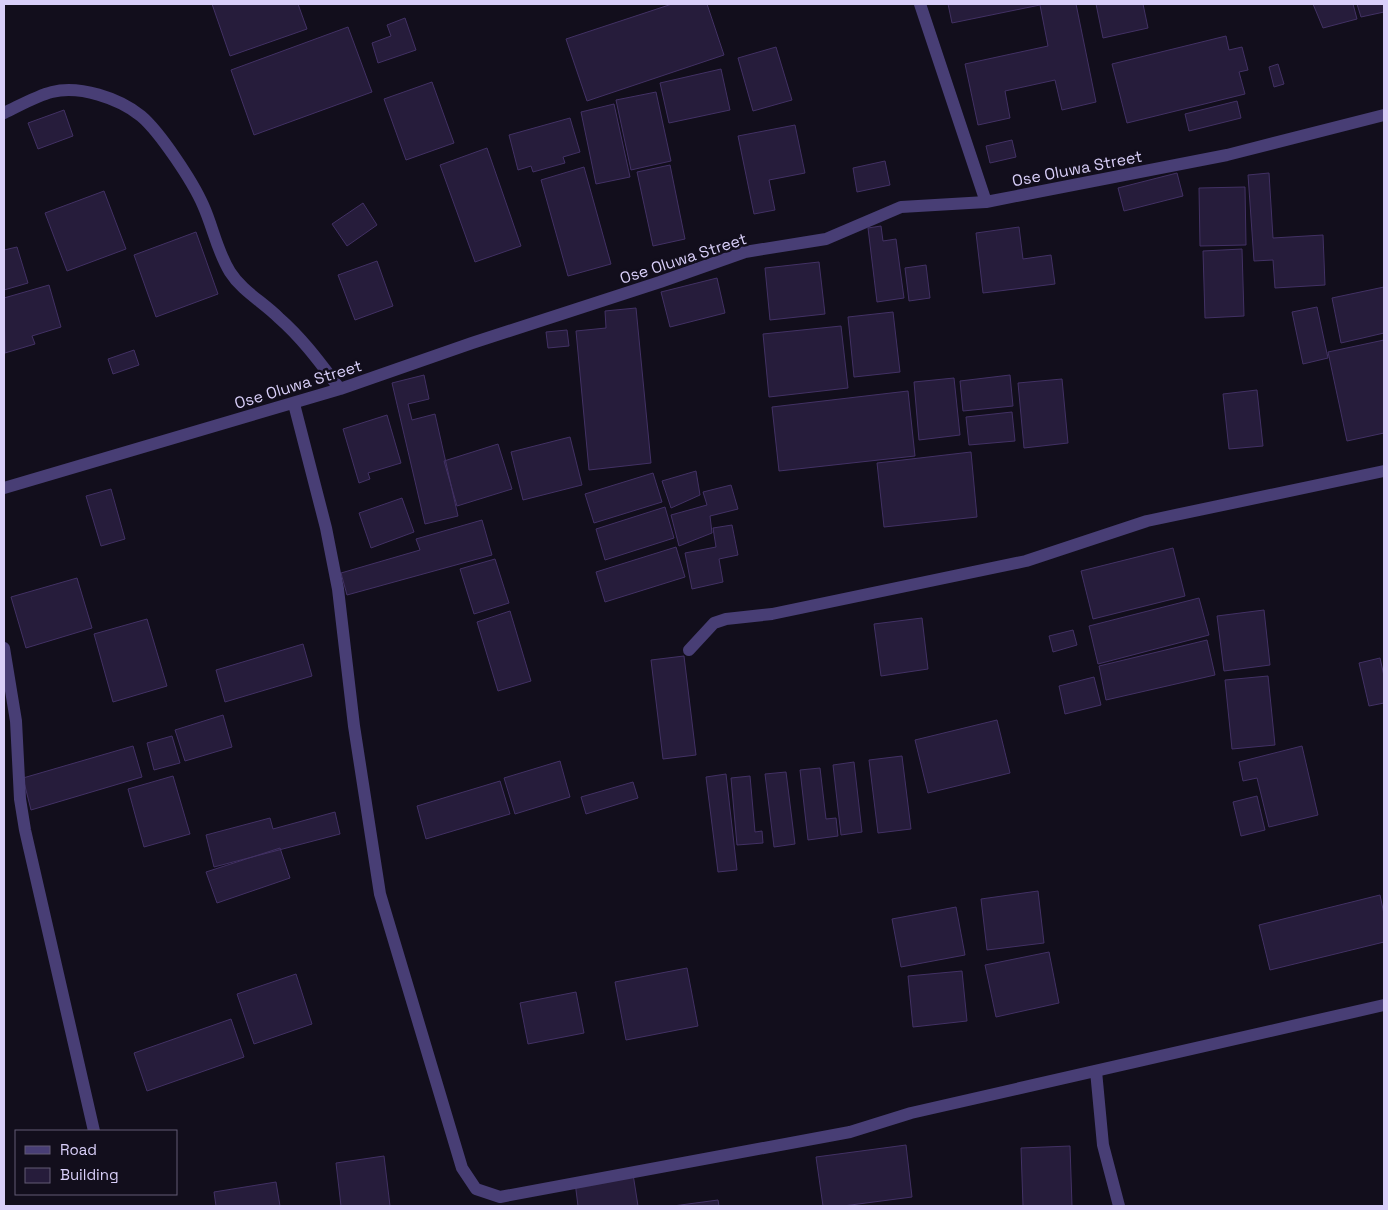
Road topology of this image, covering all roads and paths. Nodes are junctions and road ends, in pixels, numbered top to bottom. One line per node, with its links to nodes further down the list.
1 (920, 4): 4 (street)
2 (4, 113): 5 (street)
3 (1384, 114): 4 (street, Ose Oluwa Street)
4 (986, 202): 5 (street, Ose Oluwa Street)
5 (340, 389): 6 (street, Ose Oluwa Street)
6 (294, 404): 8 (street, Ose Oluwa Street); 12 (street)
7 (1384, 471): 10 (street)
8 (4, 488)
9 (4, 648): 13 (street)
10 (689, 650)
11 (1384, 1005): 12 (street)
12 (1096, 1071): 14 (street)
13 (94, 1130)
14 (1118, 1206)

